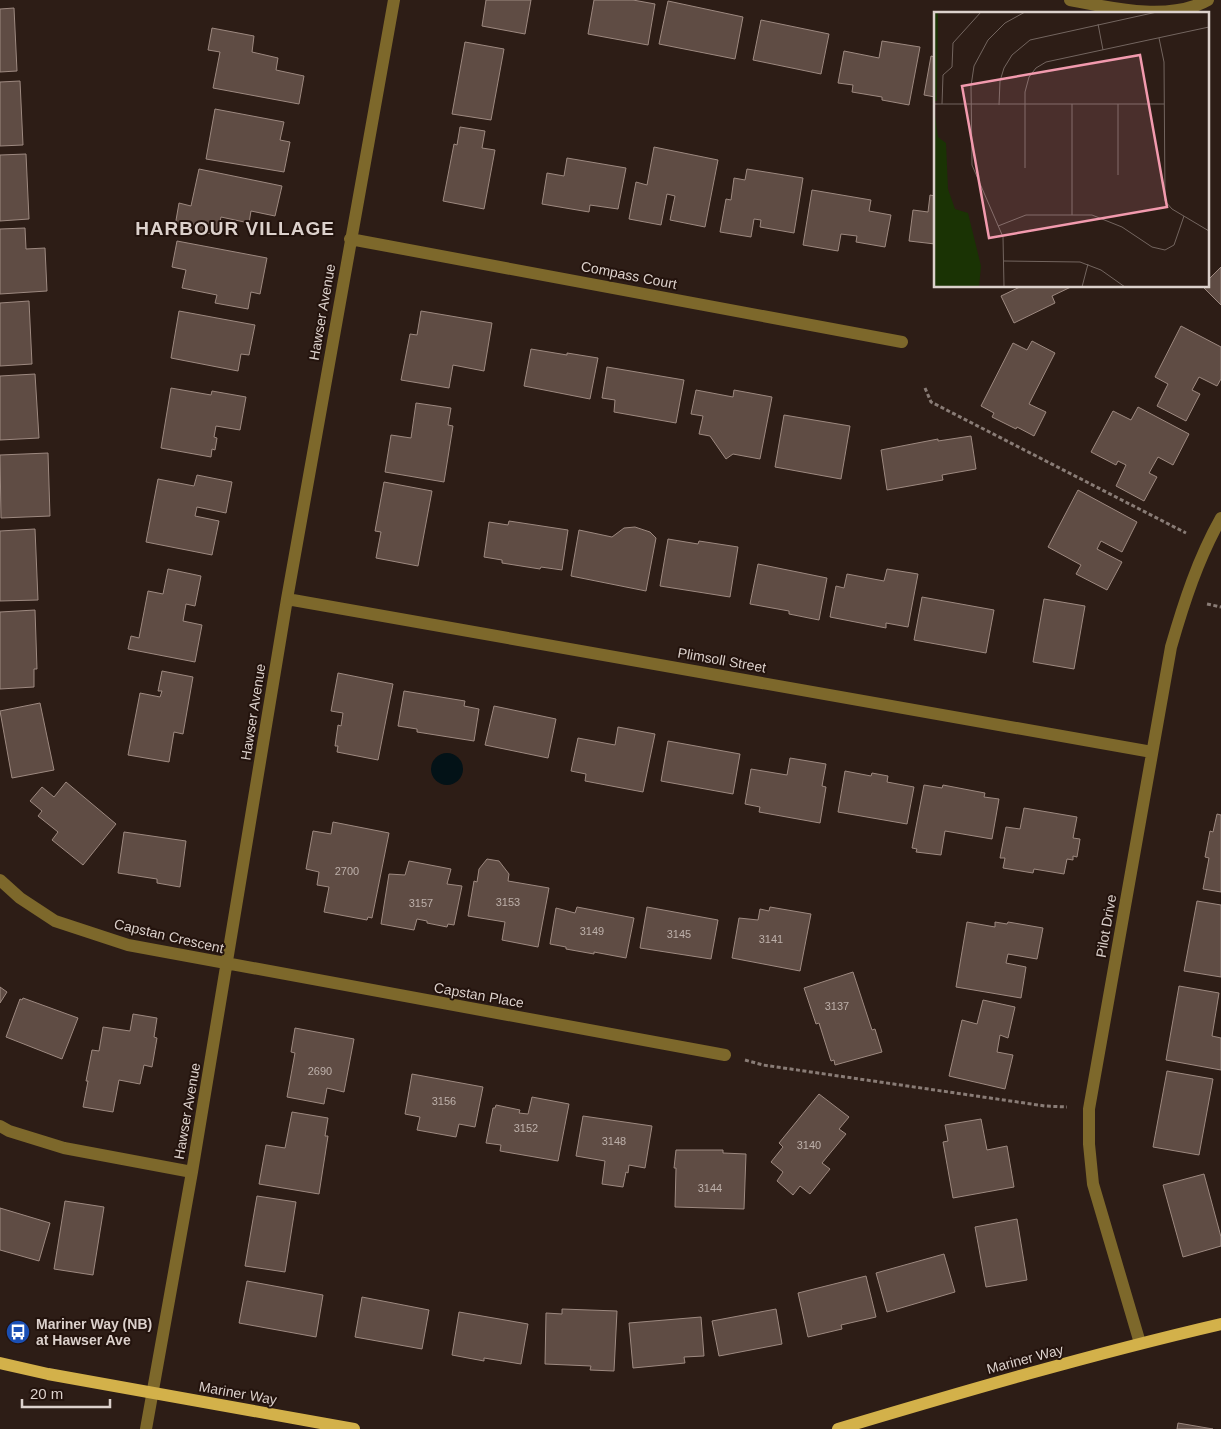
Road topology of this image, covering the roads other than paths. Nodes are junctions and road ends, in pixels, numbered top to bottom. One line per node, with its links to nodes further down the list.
1 (394, 0): 4 (street, Hawser Avenue)
2 (1070, 0): 3 (street)
3 (1208, 0)
4 (350, 238): 5 (street, Compass Court); 7 (street, Hawser Avenue)
5 (902, 342)
6 (1221, 518): 8 (street, Pilot Drive)
7 (287, 598): 8 (street, Plimsoll Street); 10 (street, Hawser Avenue)
8 (1152, 752): 15 (street, Pilot Drive)
9 (0, 880): 10 (street, Capstan Crescent)
10 (227, 965): 11 (street, Capstan Place); 13 (street, Hawser Avenue)
11 (725, 1055)
12 (0, 1126): 13 (street)
13 (192, 1172): 17 (street, Hawser Avenue)
14 (1221, 1324): 15 (main road, Mariner Way)
15 (1140, 1343): 20 (main road, Mariner Way)
16 (0, 1363): 17 (main road, Mariner Way)
17 (153, 1392): 18 (street, Hawser Avenue); 19 (main road, Mariner Way)
18 (146, 1429)
19 (354, 1429)
20 (838, 1429)

